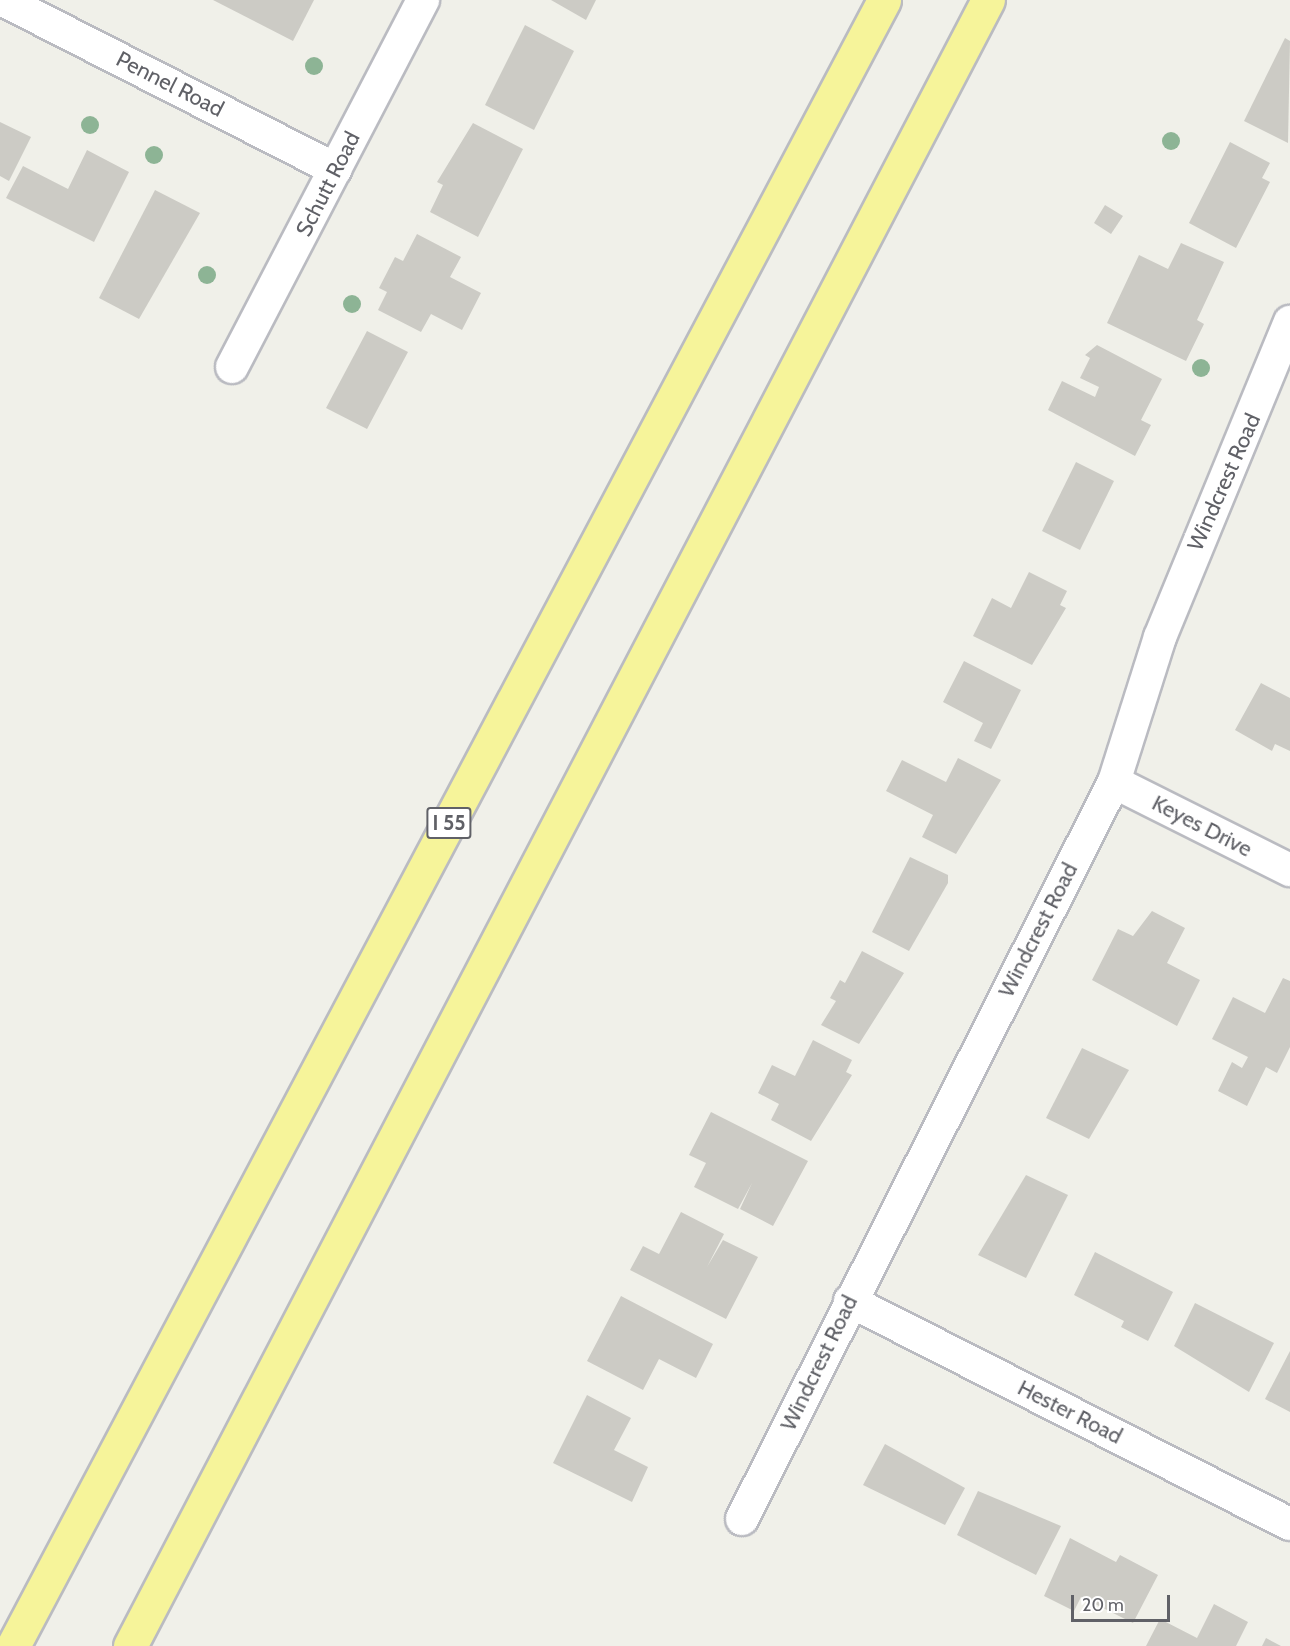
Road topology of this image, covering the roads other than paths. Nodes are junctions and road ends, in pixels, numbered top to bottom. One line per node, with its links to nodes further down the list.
1 (3, 0): 5 (street, Pennel Road)
2 (423, 0): 5 (street, Schutt Road)
3 (884, 0): 13 (highway, I 55)
4 (988, 0): 14 (highway)
5 (335, 169): 7 (street, Schutt Road)
6 (1290, 322): 8 (street, Windcrest Road)
7 (232, 368)
8 (1114, 782): 9 (street, Keyes Drive); 10 (street, Windcrest Road)
9 (1290, 870)
10 (850, 1301): 11 (street, Windcrest Road); 12 (street, Hester Road)
11 (742, 1519)
12 (1290, 1524)
13 (13, 1646)
14 (130, 1646)

